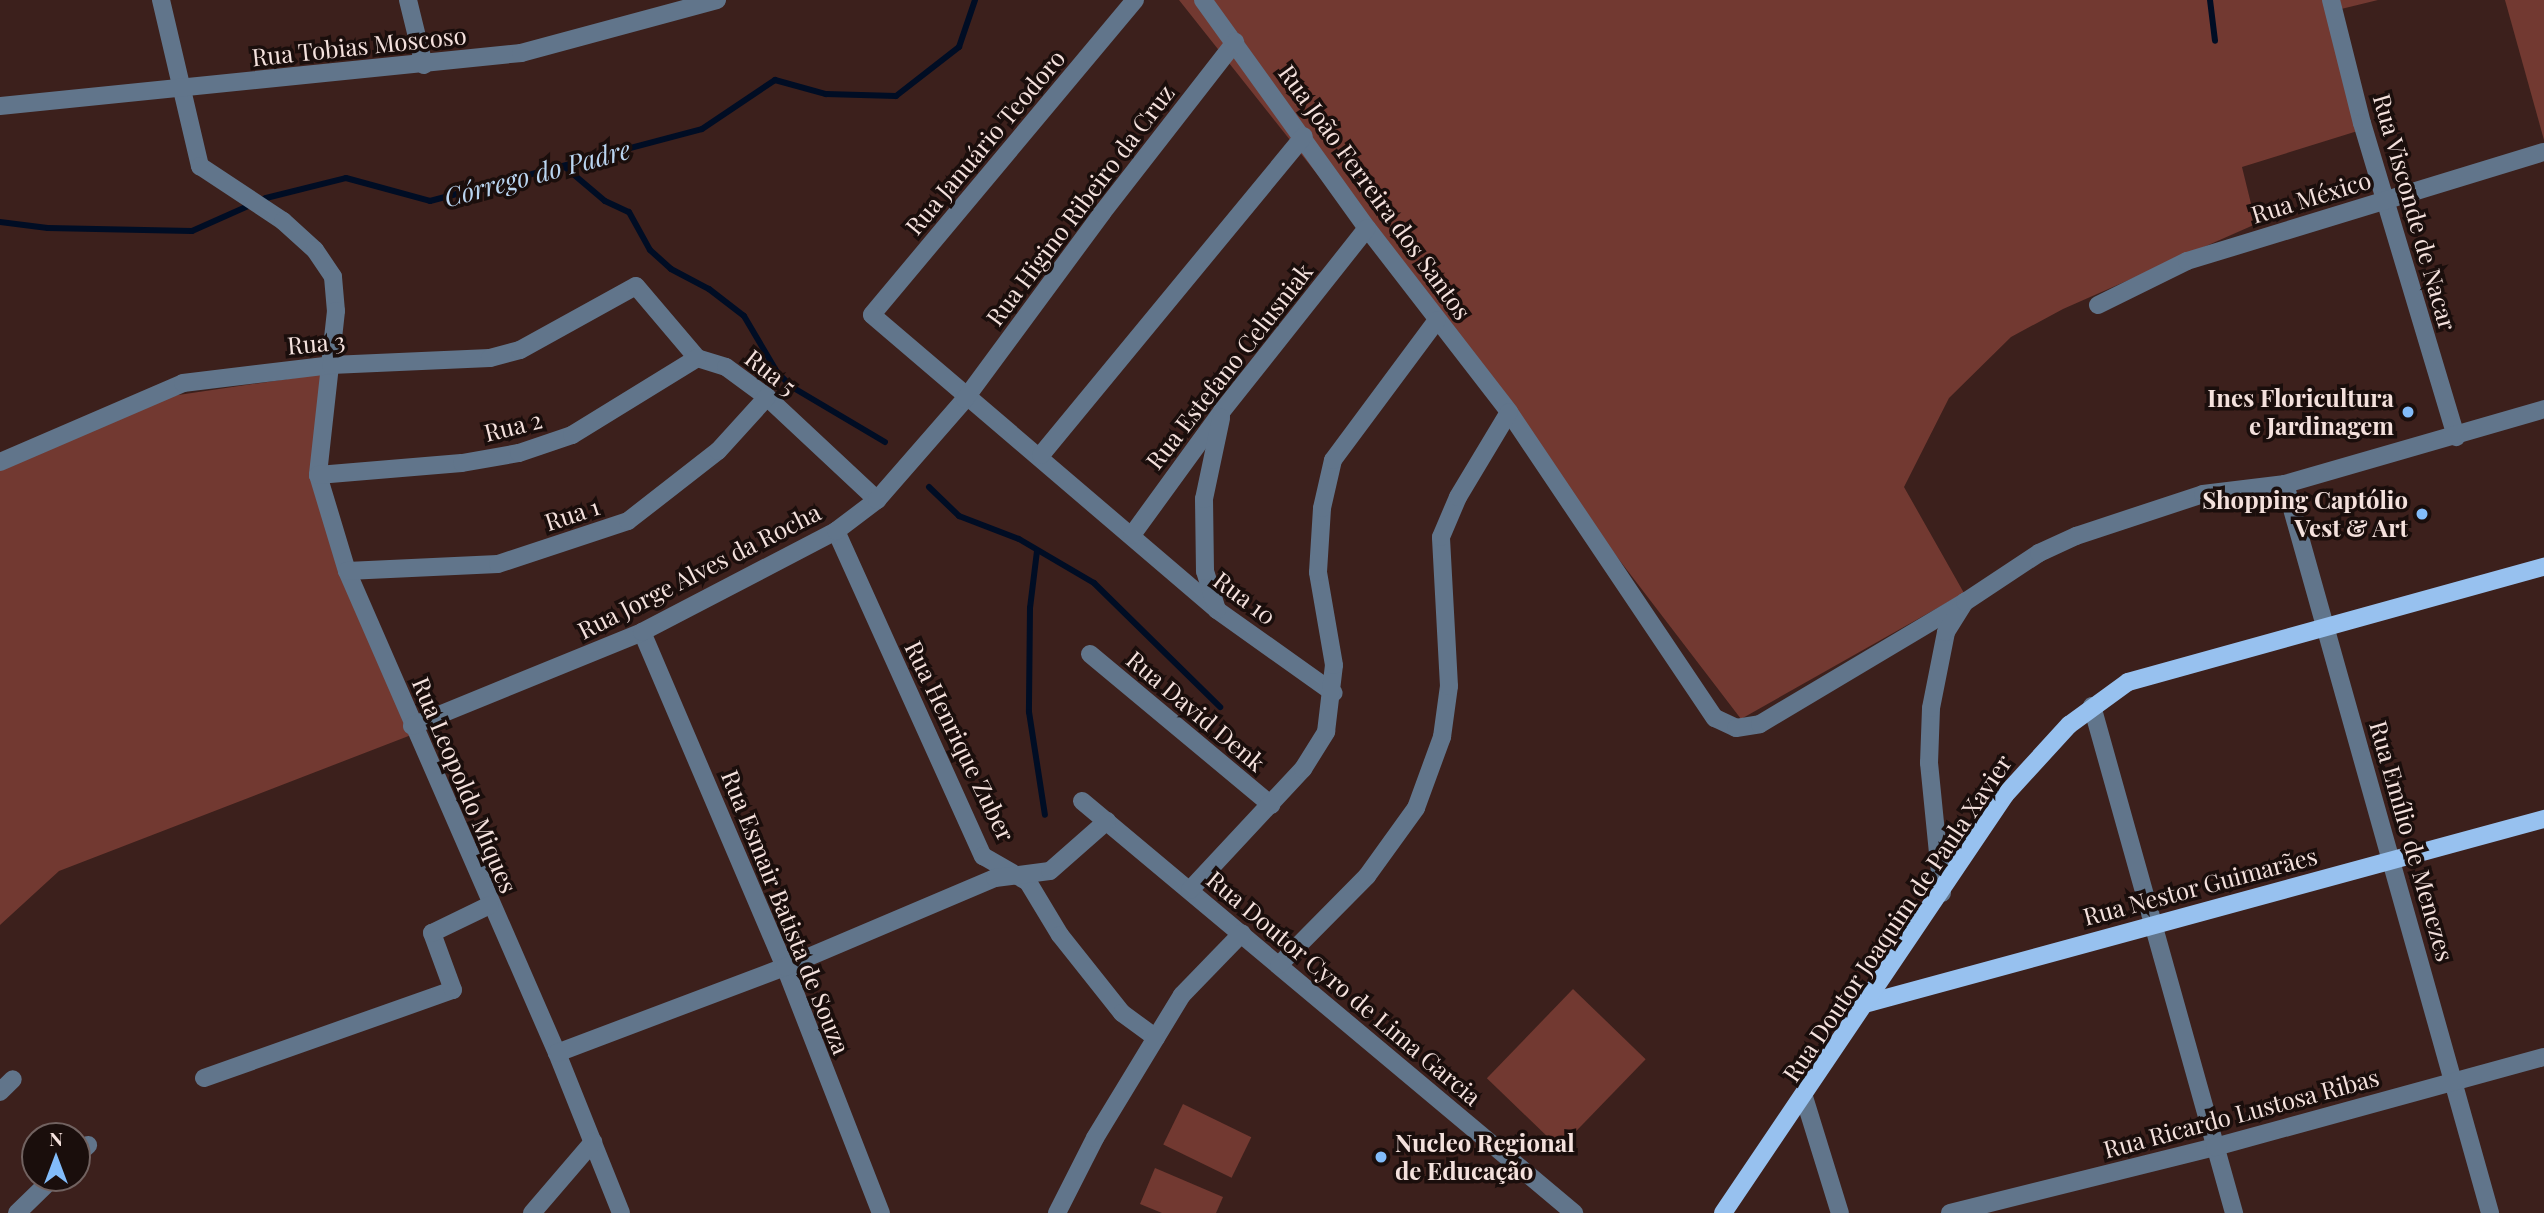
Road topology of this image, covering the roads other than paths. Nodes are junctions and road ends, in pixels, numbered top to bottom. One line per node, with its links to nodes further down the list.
1 (160, 0): 9 (street, Rua Leopoldo Miques)
2 (408, 0): 8 (street)
3 (717, 0): 8 (street, Rua Tobias Moscoso)
4 (1135, 0): 17 (street, Rua Januário Teodoro)
5 (1203, 0): 7 (street, Rua João Ferreira dos Santos)
6 (2331, 0): 13 (street, Rua Visconde de Nacar)
7 (1235, 42): 11 (street, Rua João Ferreira dos Santos); 22 (street, Rua Higino Ribeiro da Cruz)
8 (424, 65): 9 (street, Rua Tobias Moscoso)
9 (179, 90): 10 (street, Rua Tobias Moscoso); 20 (street, Rua Leopoldo Miques)
10 (0, 106)
11 (1304, 136): 14 (street, Rua João Ferreira dos Santos); 27 (street)
12 (2544, 152): 13 (street, Rua México)
13 (2384, 199): 16 (street, Rua México); 26 (street, Rua Visconde de Nacar)
14 (1367, 228): 18 (street, Rua João Ferreira dos Santos); 24 (street, Rua Estefano Celusniak)
15 (636, 286): 19 (street, Rua 5); 20 (street, Rua 3)
16 (2098, 305)
17 (872, 315): 22 (street, Rua 10)
18 (1437, 320): 25 (street, Rua João Ferreira dos Santos); 41 (street)
19 (698, 358): 21 (street, Rua 5); 29 (street, Rua 2)
20 (331, 365): 28 (street, Rua 3); 29 (street, Rua Leopoldo Miques)
21 (767, 397): 31 (street, Rua 5); 35 (street, Rua 1)
22 (965, 399): 27 (street, Rua 10); 31 (street, Rua Jorge Alves da Rocha)
23 (2544, 408): 26 (street)
24 (1222, 411): 33 (street, Rua Estefano Celusniak); 37 (street)
25 (1509, 412): 36 (street, Rua João Ferreira dos Santos); 55 (street)
26 (2456, 437): 30 (street)
27 (1041, 456): 33 (street, Rua 10)
28 (0, 462)
29 (318, 475): 35 (street, Rua Leopoldo Miques)
30 (2285, 484): 36 (street); 38 (street, Rua Emílio de Menezes)
31 (877, 500): 32 (street, Rua Jorge Alves da Rocha)
32 (836, 531): 39 (street, Rua Jorge Alves da Rocha); 49 (street, Rua Henrique Zuber)
33 (1132, 535): 37 (street, Rua 10)
34 (2544, 567): 38 (main road, Rua Doutor Joaquim de Paula Xavier)
35 (347, 571): 43 (street, Rua Leopoldo Miques)
36 (1965, 602): 51 (street)
37 (1217, 610): 41 (street, Rua 10)
38 (2325, 629): 42 (main road, Rua Doutor Joaquim de Paula Xavier); 48 (street, Rua Emílio de Menezes)
39 (642, 632): 43 (street, Rua Jorge Alves da Rocha); 56 (street, Rua Esmair Batista de Souza)
40 (1090, 654): 45 (street, Rua David Denk)
41 (1334, 692): 45 (street)
42 (2092, 706): 51 (main road, Rua Doutor Joaquim de Paula Xavier); 53 (street)
43 (412, 726): 52 (street, Rua Leopoldo Miques)
44 (1082, 801): 47 (street, Rua Doutor Cyro de Lima Garcia)
45 (1271, 805): 50 (street)
46 (2544, 818): 48 (main road, Rua Nestor Guimarães)
47 (1107, 821): 49 (street); 50 (street, Rua Doutor Cyro de Lima Garcia)
48 (2393, 861): 53 (main road, Rua Nestor Guimarães); 62 (street, Rua Emílio de Menezes)
49 (1019, 876): 56 (street); 58 (street, Rua Henrique Zuber)
50 (1190, 890): 54 (street, Rua Doutor Cyro de Lima Garcia)
51 (1942, 893): 57 (main road, Rua Doutor Joaquim de Paula Xavier)
52 (490, 905): 59 (street, Rua Leopoldo Miques); 61 (street)
53 (2153, 923): 57 (main road, Rua Nestor Guimarães); 65 (street)
54 (1242, 933): 55 (street, Rua Doutor Cyro de Lima Garcia); 58 (street)
55 (1279, 965): 72 (street, Rua Doutor Cyro de Lima Garcia)
56 (785, 967): 59 (street); 70 (street, Rua Esmair Batista de Souza)
57 (1868, 1003): 63 (main road, Rua Doutor Joaquim de Paula Xavier)
58 (1156, 1038): 71 (street)
59 (557, 1052): 64 (street, Rua Leopoldo Miques)
60 (2544, 1056): 62 (street, Rua Ricardo Lustosa Ribas)
61 (204, 1078)
62 (2455, 1082): 65 (street, Rua Ricardo Lustosa Ribas); 77 (street, Rua Emílio de Menezes)
63 (1804, 1097): 73 (main road, Rua Doutor Joaquim de Paula Xavier); 74 (street)
64 (593, 1142): 68 (street); 69 (street, Rua Leopoldo Miques)
65 (2215, 1147): 75 (street, Rua Ricardo Lustosa Ribas); 76 (street)
66 (38, 1192): 67 (street)
67 (16, 1213)
68 (532, 1213)
69 (621, 1213)
70 (881, 1213)
71 (1057, 1213)
72 (1574, 1213)
73 (1723, 1213)
74 (1840, 1213)
75 (1950, 1213)
76 (2234, 1213)
77 (2490, 1213)

